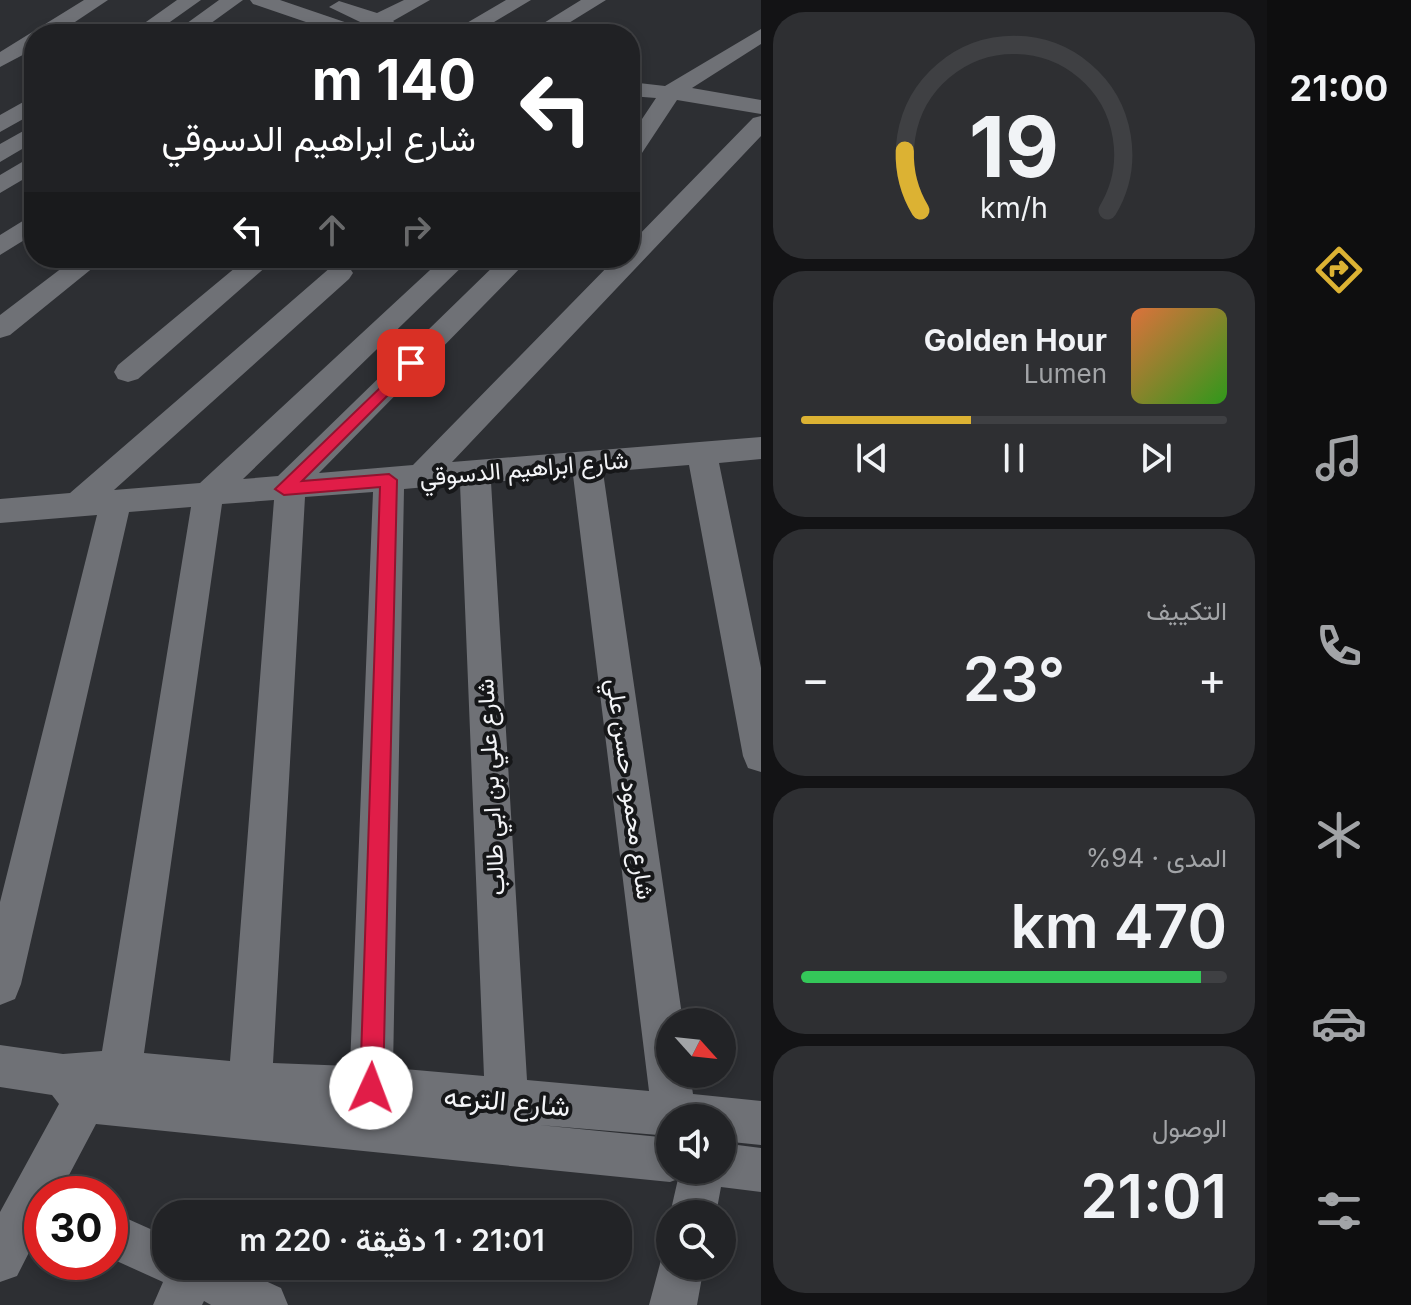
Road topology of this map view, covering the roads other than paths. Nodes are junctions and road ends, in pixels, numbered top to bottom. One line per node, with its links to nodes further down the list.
1 (98, 0): 10 (street)
2 (191, 0): 11 (street)
3 (233, 0): 12 (street)
4 (420, 0): 15 (street)
5 (521, 0): 16 (street)
6 (596, 0): 17 (street)
7 (264, 1): 8 (street); 9 (street)
8 (317, 10): 13 (street); 14 (street)
9 (245, 18)
10 (59, 24)
11 (154, 24)
12 (197, 24)
13 (343, 24)
14 (367, 24)
15 (398, 24)
16 (477, 24)
17 (554, 24)
18 (761, 35): 22 (street)
19 (24, 46): 20 (street)
20 (0, 61)
21 (640, 90): 22 (street)
22 (671, 92): 23 (street); 28 (street)
23 (761, 107)
24 (24, 109): 26 (street)
25 (761, 123): 33 (street)
26 (0, 125)
27 (24, 139): 29 (street)
28 (640, 139)
29 (0, 155)
30 (24, 169): 31 (street)
31 (0, 186)
32 (24, 229): 34 (street)
33 (640, 244)
34 (0, 247)
35 (79, 268): 41 (street)
36 (251, 268): 42 (street)
37 (447, 268): 49 (street)
38 (507, 268): 48 (street)
39 (616, 268): 47 (street)
40 (340, 273): 51 (street)
41 (0, 329)
42 (128, 372)
43 (761, 448): 44 (street, شارع ابراهيم الدسوقي)
44 (702, 454): 45 (street, شارع ابراهيم الدسوقي); 53 (street)
45 (587, 464): 46 (street, شارع ابراهيم الدسوقي); 60 (street, شارع محمود حسن علي)
46 (475, 473): 47 (street, شارع ابراهيم الدسوقي); 59 (street, شارع علي بن ابي طالب)
47 (404, 479): 48 (street, شارع ابراهيم الدسوقي); 58 (street)
48 (287, 489): 49 (street, شارع ابراهيم الدسوقي); 57 (street)
49 (208, 494): 50 (street, شارع ابراهيم الدسوقي); 56 (street)
50 (116, 501): 51 (street, شارع ابراهيم الدسوقي); 54 (street)
51 (78, 504): 52 (street, شارع ابراهيم الدسوقي)
52 (2, 519)
53 (761, 756)
54 (0, 984)
55 (0, 1066): 56 (street, شارع الترعه)
56 (92, 1080): 57 (street, شارع الترعه); 64 (street, شارع الترعه); 67 (street)
57 (250, 1084): 58 (street, شارع الترعه)
58 (371, 1088): 59 (street, شارع الترعه)
59 (507, 1102): 61 (street, شارع الترعه)
60 (691, 1104)
61 (656, 1113)
62 (736, 1120): 63 (street)
63 (761, 1123)
64 (656, 1158)
65 (736, 1167): 66 (street)
66 (761, 1170)
67 (48, 1176)
68 (24, 1221): 70 (street)
69 (128, 1245): 71 (street)
70 (0, 1259)
71 (152, 1260)
72 (190, 1280): 74 (street)
73 (678, 1280): 75 (street)
74 (254, 1303)
75 (673, 1305)

